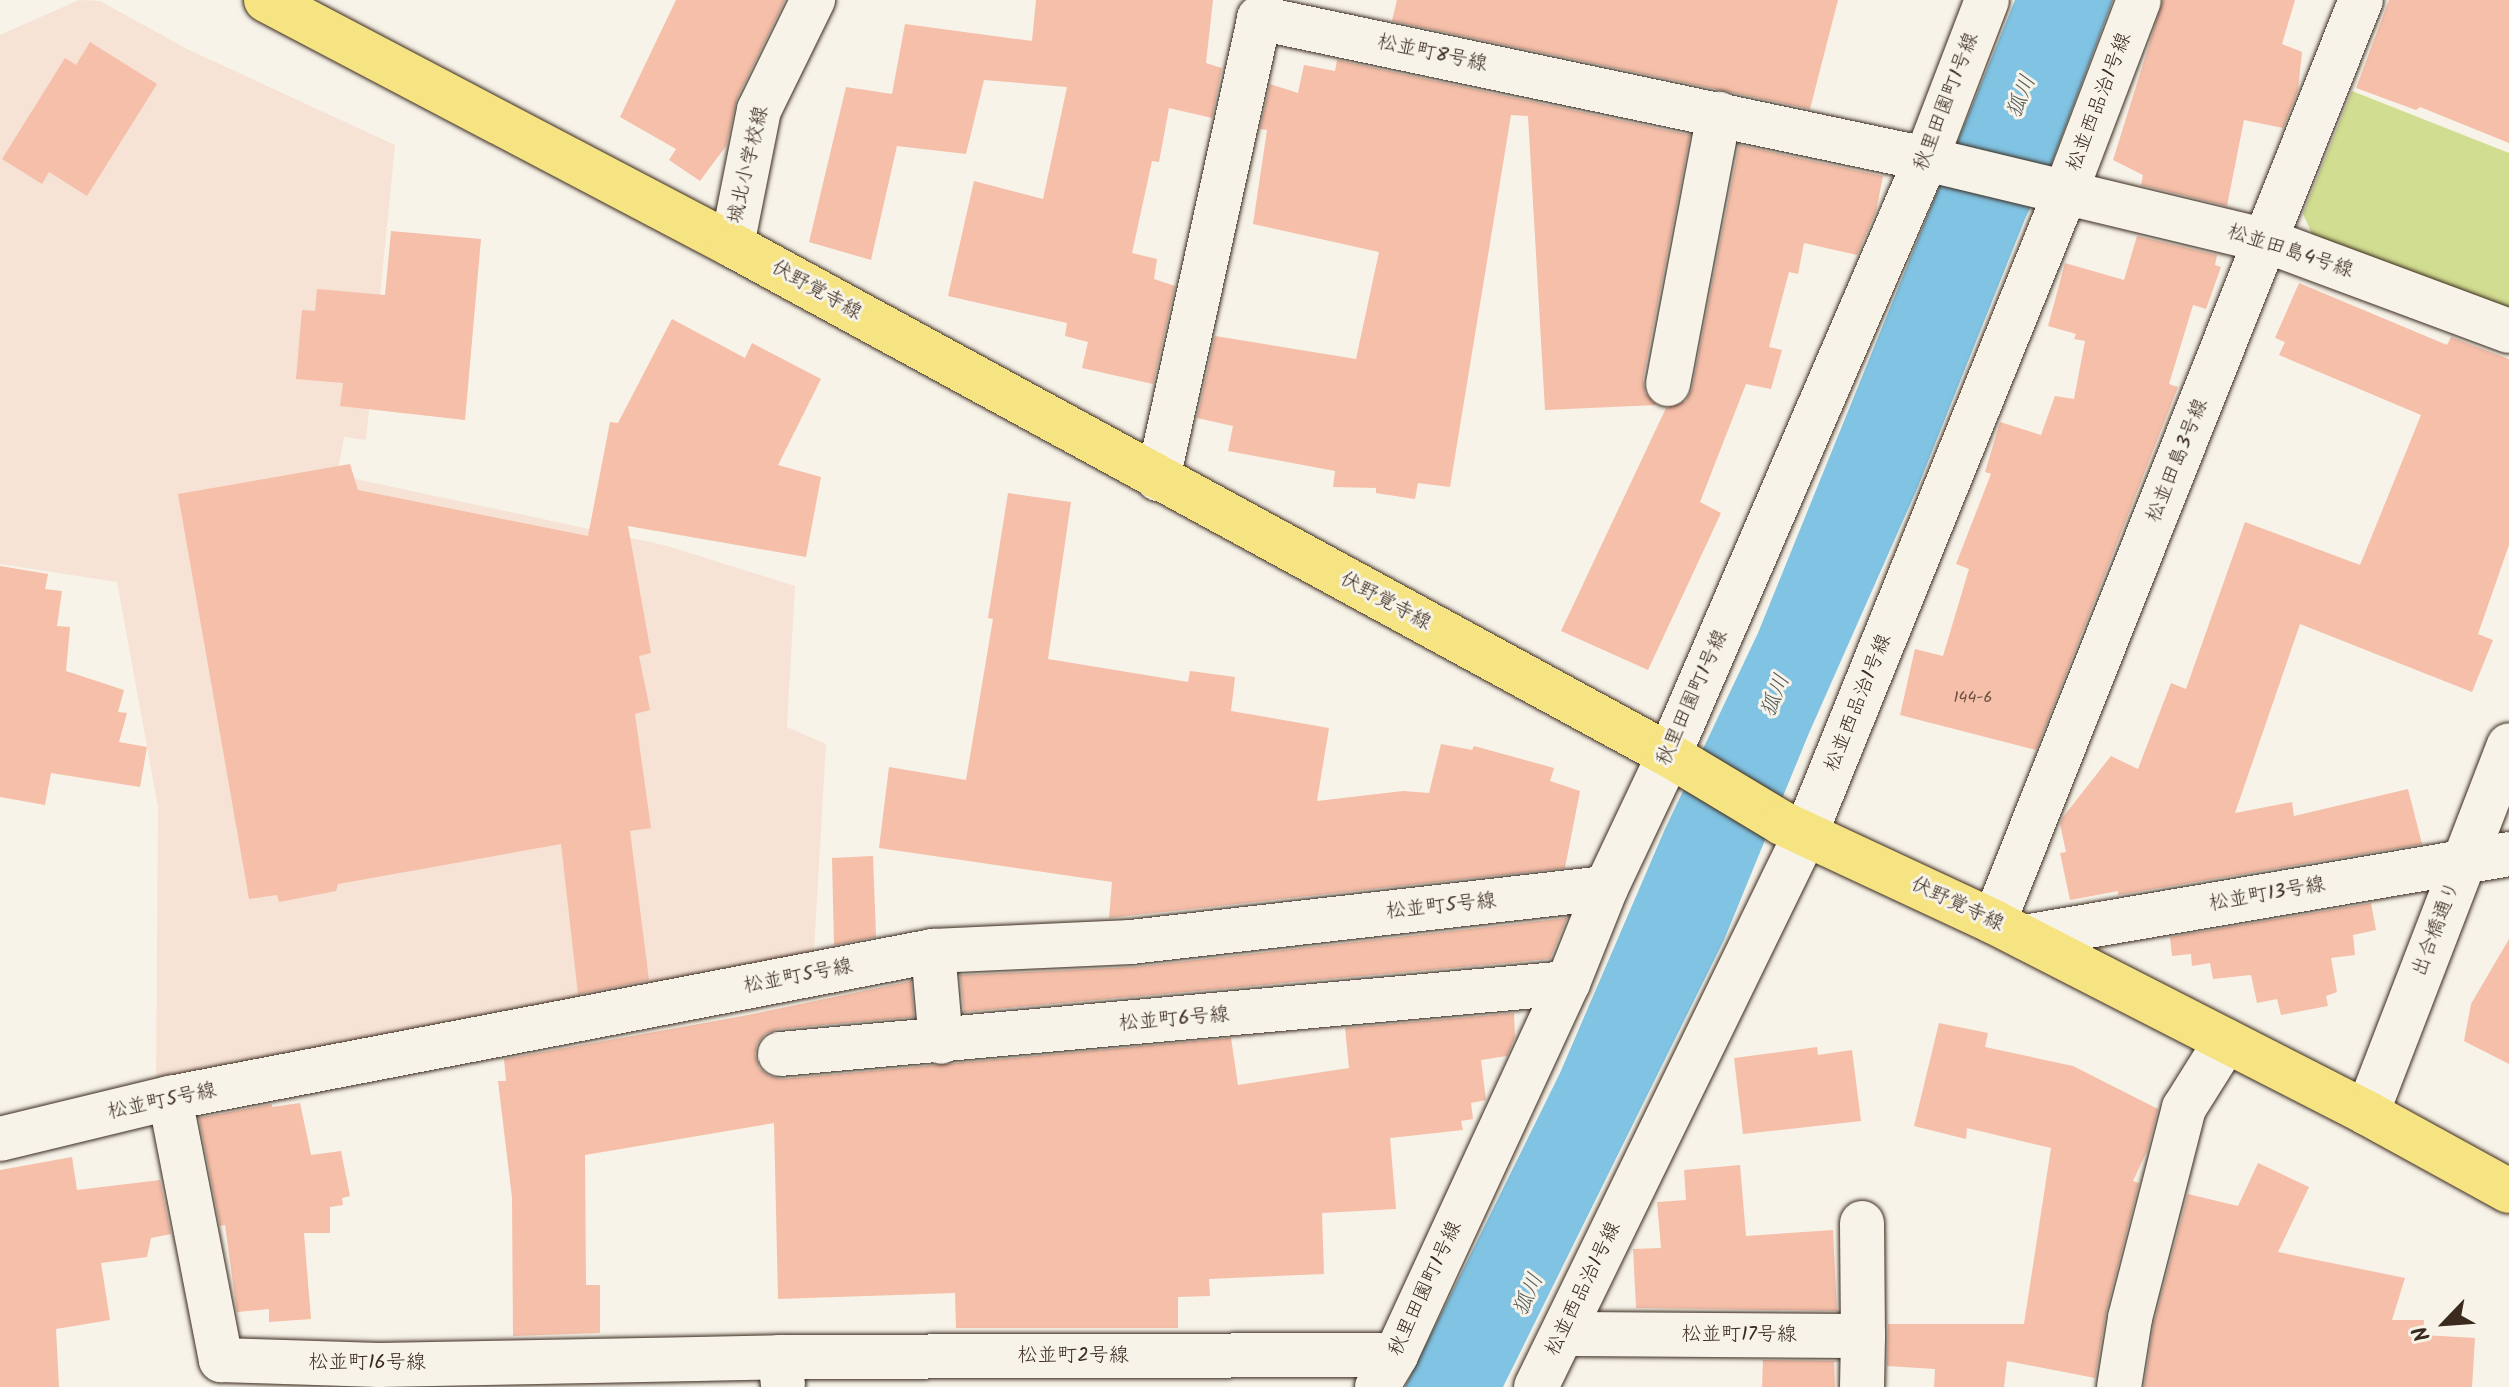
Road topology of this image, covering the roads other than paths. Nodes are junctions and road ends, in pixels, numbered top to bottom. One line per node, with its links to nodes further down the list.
1 (266, 0): 11 (main road, 伏野覚寺線)
2 (813, 0): 11 (street, 城北小学校線)
3 (1987, 0): 8 (street, 秋里田園町1号線)
4 (2139, 0): 9 (street, 松並西品治1号線)
5 (2361, 0): 10 (street, 松並田島3号線)
6 (1261, 9): 7 (street, 松並町8号線); 14 (street, 松並町8号線)
7 (1719, 114): 8 (street, 松並町8号線); 13 (street)
8 (1932, 160): 9 (street, 松並町8号線); 16 (street, 秋里田園町1号線)
9 (2057, 189): 10 (street, 松並田島4号線); 17 (street, 松並西品治1号線)
10 (2267, 241): 12 (street, 松並田島4号線); 21 (street, 松並田島3号線)
11 (732, 245): 14 (main road, 伏野覚寺線)
12 (2509, 331)
13 (1668, 384)
14 (1158, 479): 16 (main road, 伏野覚寺線)
15 (2509, 745): 19 (street, 出合橋通り)
16 (1676, 760): 17 (main road, 伏野覚寺線); 20 (street, 秋里田園町1号線)
17 (1794, 829): 21 (main road, 伏野覚寺線); 32 (street, 松並西品治1号線)
18 (2509, 854): 19 (street, 松並町13号線)
19 (2462, 861): 21 (street, 松並町13号線); 28 (street, 出合橋通り)
20 (1606, 888): 22 (street, 松並町5号線); 23 (street, 秋里田園町1号線)
21 (2009, 929): 24 (main road, 伏野覚寺線)
22 (933, 951): 25 (street); 27 (street, 松並町5号線)
23 (1568, 983): 25 (street, 松並町6号線); 34 (street, 秋里田園町1号線)
24 (2226, 1041): 28 (main road, 伏野覚寺線); 39 (street)
25 (941, 1042): 26 (street, 松並町6号線)
26 (780, 1054)
27 (170, 1098): 29 (street, 松並町5号線); 36 (street, 松並町16号線)
28 (2367, 1113): 30 (main road, 伏野覚寺線)
29 (0, 1139)
30 (2509, 1191)
31 (1862, 1223): 33 (street)
32 (1564, 1334): 33 (street, 松並町17号線); 37 (street, 松並西品治1号線)
33 (1863, 1336): 38 (street)
34 (1386, 1371): 35 (street, 松並町2号線)
35 (782, 1372): 36 (street, 松並町16号線)
36 (379, 1376)
37 (1536, 1387)
38 (1862, 1387)
39 (2119, 1387)

